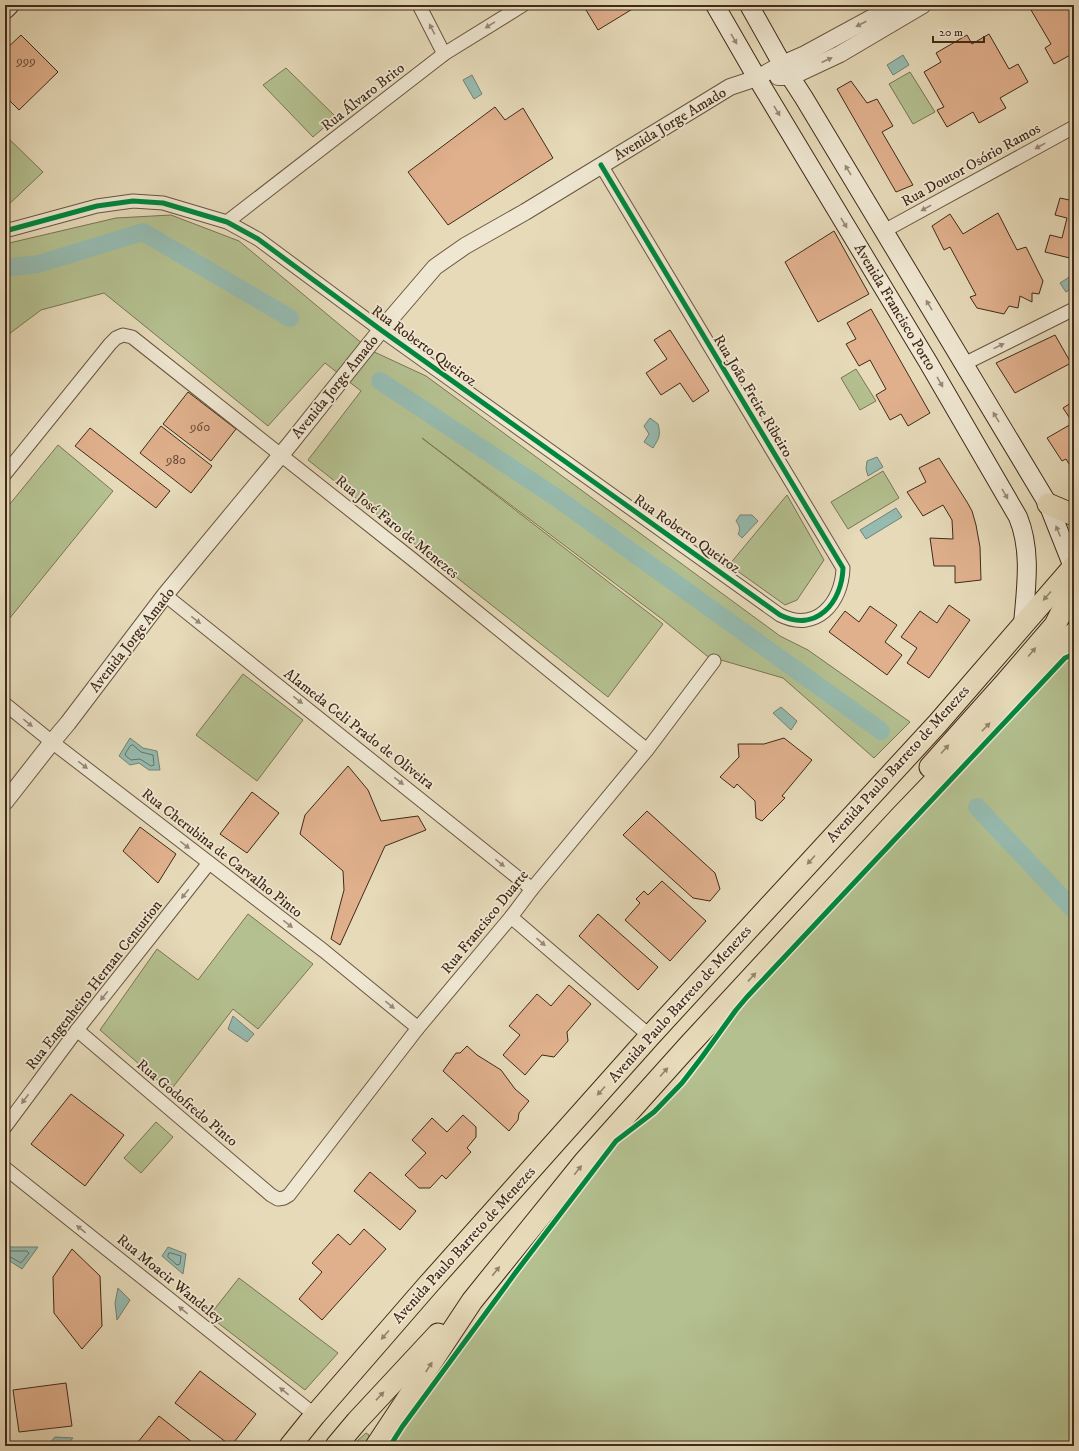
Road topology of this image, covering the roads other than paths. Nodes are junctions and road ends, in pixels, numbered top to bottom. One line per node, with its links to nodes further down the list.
1 (10, 5): 8 (main road)
2 (419, 5): 9 (street, one-way to 2)
3 (524, 5): 9 (street, Rua Álvaro Brito, one-way to 9)
4 (715, 5): 11 (main road, Avenida Francisco Porto, one-way to 11)
5 (749, 5): 10 (main road, Avenida Francisco Porto)
6 (894, 5): 10 (street, one-way to 10)
7 (923, 5): 10 (street, one-way to 7)
8 (5, 10)
9 (444, 54): 14 (street, Rua Álvaro Brito)
10 (787, 70): 11 (street, Avenida Jorge Amado); 16 (main road, Avenida Francisco Porto, one-way to 10)
11 (757, 78): 13 (street, Avenida Jorge Amado); 27 (main road, Avenida Francisco Porto, one-way to 27)
12 (1074, 127): 16 (street, Rua Doutor Osório Ramos, one-way to 16)
13 (601, 165): 18 (street, Avenida Jorge Amado); 26 (street, Rua João Freire Ribeiro)
14 (227, 222): 15 (street, Rua Roberto Queiroz); 18 (street, Rua Roberto Queiroz)
15 (5, 231)
16 (884, 231): 19 (main road, Avenida Francisco Porto, one-way to 16)
17 (1074, 309): 19 (street, one-way to 17)
18 (381, 330): 20 (street, Avenida Jorge Amado); 26 (street, Rua Roberto Queiroz)
19 (964, 364): 22 (main road, Avenida Francisco Porto, one-way to 19)
20 (281, 455): 21 (street, Rua José Faro de Menezes); 25 (street, Avenida Jorge Amado); 32 (street, Rua José Faro de Menezes)
21 (5, 474)
22 (1048, 504): 23 (main road); 24 (main road, Avenida Francisco Porto, one-way to 22)
23 (1074, 515)
24 (1073, 566): 27 (main road, Avenida Paulo Barreto de Menezes, one-way to 27); 34 (main road, one-way to 24)
25 (165, 595): 31 (street, Avenida Jorge Amado); 36 (street, Alameda Celi Prado de Oliveira, one-way to 36)
26 (793, 620)
27 (1023, 624): 40 (main road, Avenida Paulo Barreto de Menezes, one-way to 40)
28 (1074, 633): 34 (main road, one-way to 28)
29 (714, 661): 32 (street, Rua Francisco Duarte)
30 (5, 704): 31 (street, Rua Cherubina de Carvalho Pinto, one-way to 31)
31 (52, 742): 33 (street, Avenida Jorge Amado); 35 (street, Rua Cherubina de Carvalho Pinto, one-way to 35)
32 (647, 750): 36 (street, Rua Francisco Duarte)
33 (5, 802)
34 (901, 816): 44 (main road, one-way to 34)
35 (209, 863): 38 (street, Rua Cherubina de Carvalho Pinto, one-way to 38); 39 (street, Rua Engenheiro Hernan Centurion, one-way to 39)
36 (532, 889): 37 (street, Rua Francisco Duarte)
37 (511, 917): 38 (street, Rua Francisco Duarte); 40 (street, one-way to 40)
38 (418, 1028): 43 (street, Rua Francisco Duarte)
39 (77, 1030): 41 (street, Rua Engenheiro Hernan Centurion, one-way to 41); 43 (street, Rua Godofredo Pinto)
40 (650, 1036): 45 (main road, Avenida Paulo Barreto de Menezes, one-way to 45)
41 (5, 1127)
42 (5, 1168): 45 (street, Rua Moacir Wandeley, one-way to 42)
43 (278, 1199)
44 (472, 1301): 46 (main road, one-way to 44); 50 (main road, one-way to 44)
45 (315, 1416): 47 (main road, Avenida Paulo Barreto de Menezes)
46 (357, 1421): 48 (main road); 49 (main road)
47 (290, 1446)
48 (336, 1446)
49 (346, 1446)
50 (376, 1446)

